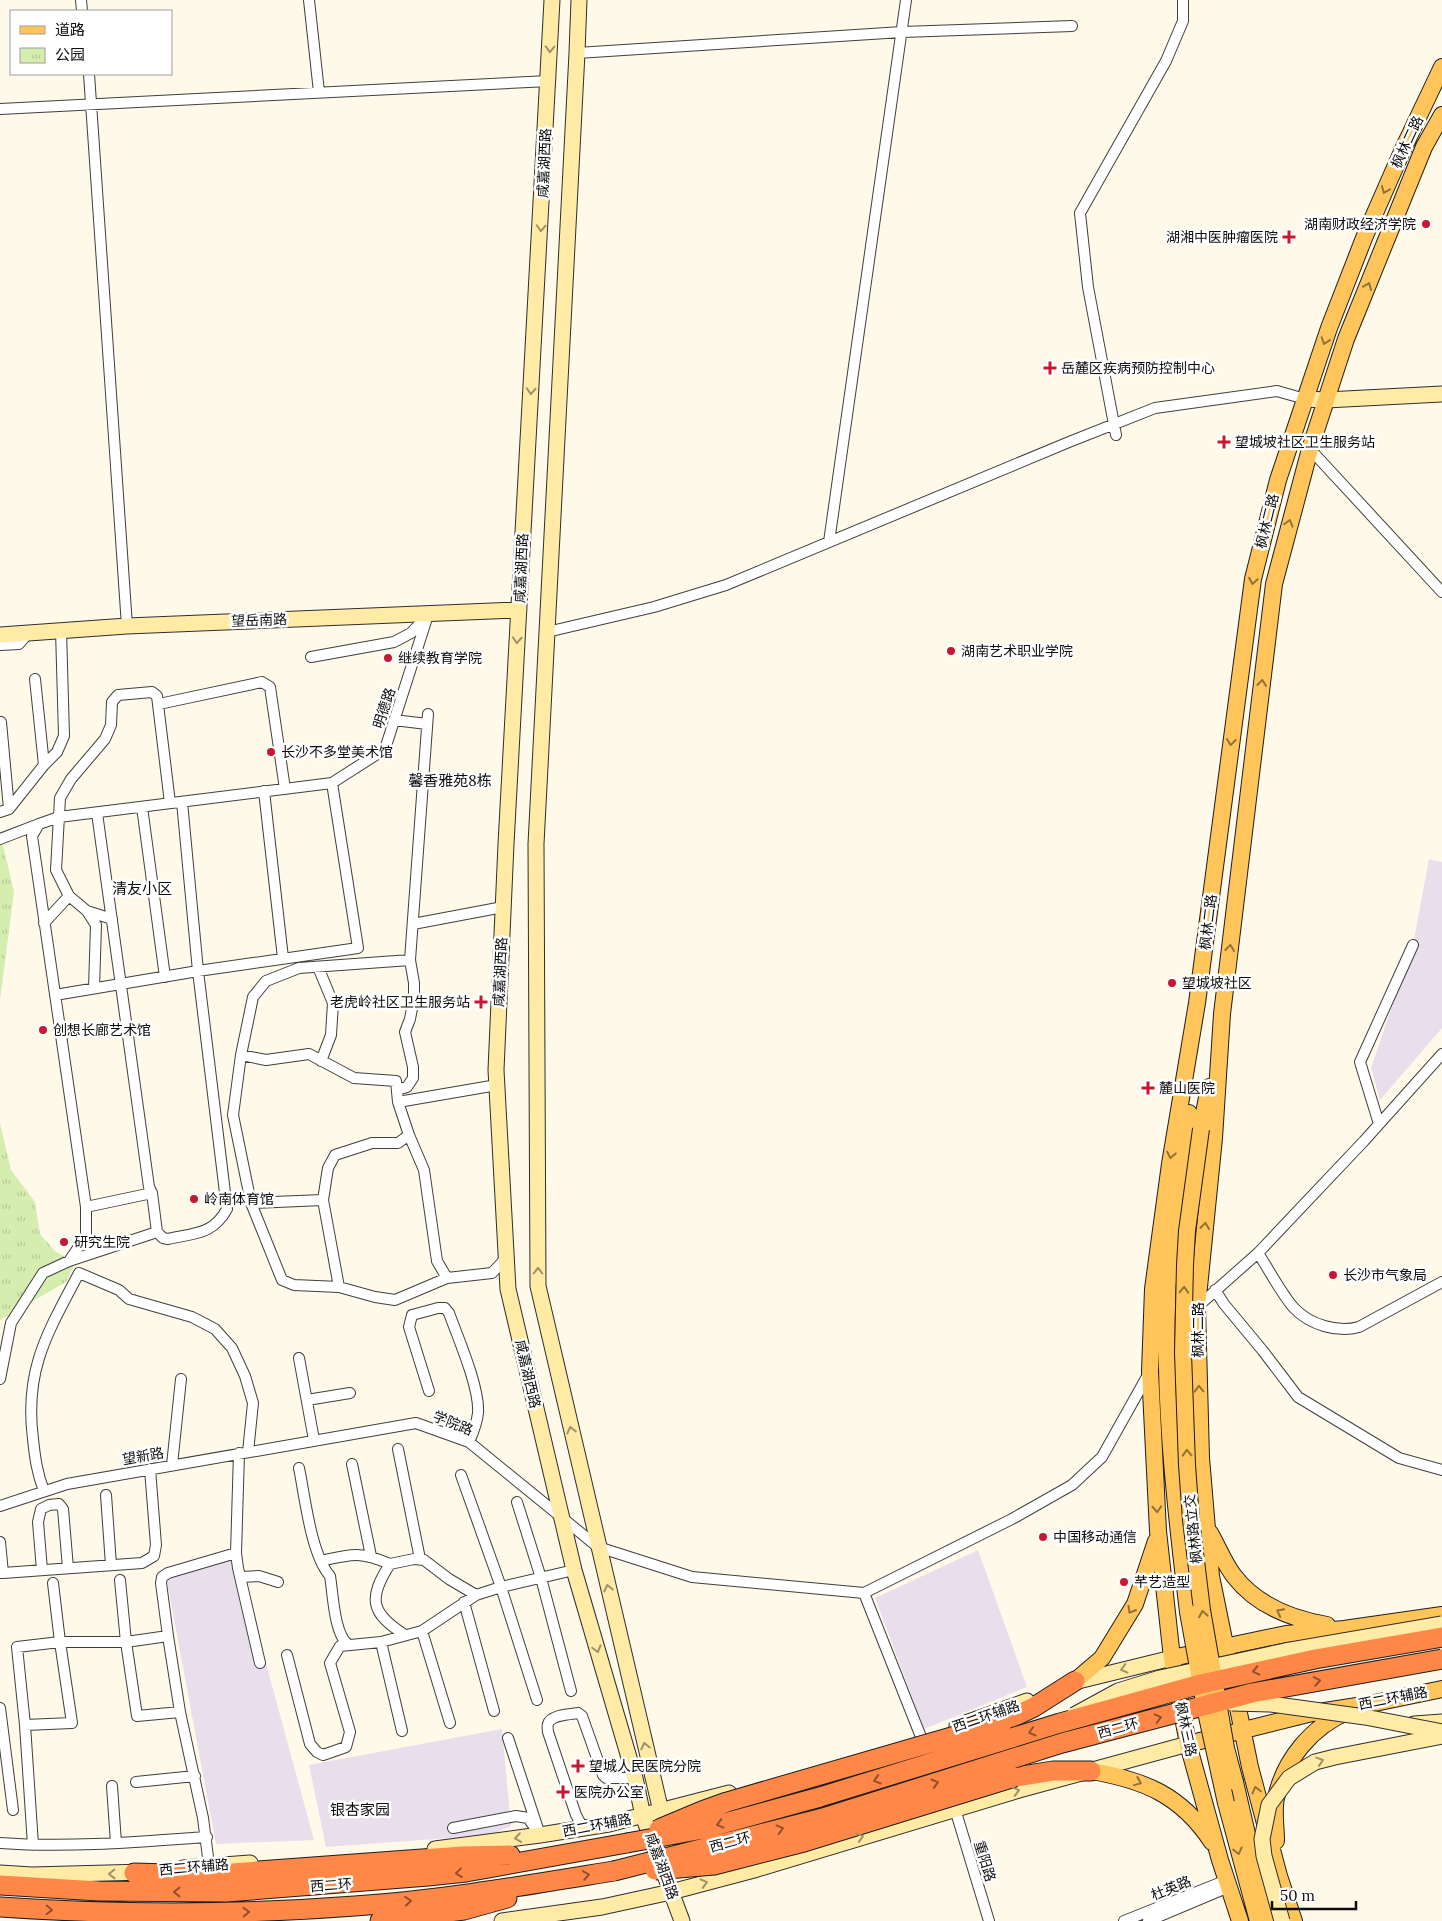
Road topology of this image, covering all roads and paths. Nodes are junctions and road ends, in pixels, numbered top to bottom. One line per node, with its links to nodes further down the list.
1 (309, 0): 12 (street)
2 (552, 0): 11 (main road, 咸嘉湖西路, one-way to 11)
3 (579, 0): 8 (main road, 咸嘉湖西路)
4 (906, 0): 7 (street)
5 (1183, 0): 19 (street)
6 (1072, 26): 7 (street)
7 (902, 32): 8 (street); 21 (street)
8 (578, 53): 28 (main road, 咸嘉湖西路)
9 (1442, 67): 17 (main road, 枫林二路, one-way to 17)
10 (89, 75): 13 (street)
11 (549, 80): 12 (street); 23 (main road, 咸嘉湖西路, one-way to 23)
12 (319, 92): 13 (street)
13 (92, 104): 14 (street); 25 (street)
14 (0, 109)
15 (1442, 115): 18 (main road, 枫林二路, one-way to 15)
16 (1442, 394): 18 (main road)
17 (1305, 399): 18 (main road); 19 (street); 63 (main road, 枫林二路, one-way to 63)
18 (1326, 400): 20 (main road, 枫林二路)
19 (1115, 429): 21 (street)
20 (1310, 449): 22 (street); 64 (main road, 枫林二路, one-way to 20)
21 (829, 542): 28 (street)
22 (1442, 592)
23 (519, 610): 24 (main road, 望岳南路); 49 (main road, 咸嘉湖西路, one-way to 49)
24 (428, 615): 25 (main road, 望岳南路); 31 (street); 34 (street, 明德路)
25 (127, 626): 26 (main road, 望岳南路)
26 (60, 630): 27 (main road, 望岳南路); 36 (street)
27 (29, 632): 29 (main road, 望岳南路); 30 (street)
28 (547, 632): 113 (main road, 咸嘉湖西路, one-way to 28)
29 (0, 635)
30 (0, 645)
31 (311, 657)
32 (35, 679): 36 (street)
33 (158, 704): 38 (street); 41 (street); 45 (street)
34 (394, 720): 37 (street, 明德路); 53 (street)
35 (0, 722): 43 (street)
36 (44, 766): 43 (street)
37 (332, 783): 38 (street); 55 (street)
38 (285, 789): 39 (street)
39 (264, 791): 40 (street); 55 (street)
40 (182, 802): 41 (street); 58 (street)
41 (170, 803): 42 (street)
42 (142, 807): 44 (street); 59 (street)
43 (4, 811)
44 (97, 813): 45 (street); 51 (street)
45 (59, 817): 46 (street); 48 (street)
46 (39, 824): 47 (street); 52 (street)
47 (0, 839)
48 (70, 896): 50 (street); 52 (street)
49 (503, 907): 53 (street); 68 (main road, 咸嘉湖西路)
50 (87, 911): 51 (street); 61 (street)
51 (112, 919): 60 (street)
52 (44, 923): 62 (street)
53 (413, 924): 56 (street)
54 (1413, 945): 71 (street)
55 (284, 958): 58 (street)
56 (410, 960): 57 (street); 69 (street)
57 (318, 967): 66 (street); 67 (street)
58 (198, 971): 59 (street); 78 (street)
59 (165, 977): 60 (street)
60 (121, 984): 61 (street); 74 (street)
61 (94, 988): 62 (street)
62 (55, 995): 77 (street)
63 (1197, 1004): 72 (main road, 枫林二路); 88 (main road, 枫林二路, one-way to 88)
64 (1222, 1014): 72 (main road, 枫林二路); 86 (main road, 枫林二路, one-way to 64)
65 (1442, 1054): 71 (street)
66 (241, 1055): 67 (street); 76 (street)
67 (321, 1061): 69 (street)
68 (497, 1085): 70 (street); 80 (main road, 咸嘉湖西路)
69 (397, 1090): 70 (street)
70 (398, 1102): 73 (street)
71 (1379, 1124): 79 (street)
72 (1194, 1131): 208 (main road, 枫林路立交, one-way to 208, bridge); 209 (main road, 枫林路立交, one-way to 72, bridge)
73 (409, 1135): 75 (street); 82 (street)
74 (152, 1193): 77 (street); 78 (street)
75 (323, 1200): 76 (street); 84 (street)
76 (251, 1203): 84 (street)
77 (86, 1208): 81 (street)
78 (156, 1232): 81 (street)
79 (1258, 1253): 83 (street); 85 (street)
80 (506, 1258): 82 (street); 109 (main road, 咸嘉湖西路)
81 (69, 1261): 89 (street)
82 (446, 1278): 84 (street)
83 (1442, 1282)
84 (339, 1287)
85 (1215, 1290): 86 (street); 103 (street)
86 (1197, 1307): 110 (main road, 枫林二路, one-way to 86)
87 (299, 1358): 93 (street)
88 (1150, 1371): 111 (main road, 枫林二路, one-way to 111); 130 (street)
89 (0, 1379)
90 (182, 1379): 100 (street)
91 (430, 1391): 95 (street)
92 (350, 1393): 93 (street)
93 (307, 1400): 94 (street)
94 (314, 1440): 95 (street, 学院路); 96 (street, 学院路)
95 (469, 1442): 109 (street, 学院路)
96 (294, 1444): 98 (street, 望新路)
97 (398, 1449): 116 (street)
98 (244, 1453): 100 (street, 望新路); 105 (street); 114 (street)
99 (352, 1464): 115 (street)
100 (172, 1465): 102 (street, 望新路)
101 (299, 1468): 117 (street)
102 (150, 1469): 105 (street, 望新路); 119 (street)
103 (1442, 1470)
104 (461, 1475): 129 (street)
105 (44, 1491): 108 (street, 望新路)
106 (106, 1495): 119 (street)
107 (517, 1502): 125 (street)
108 (0, 1506)
109 (561, 1517): 113 (street, 学院路); 122 (main road, 咸嘉湖西路)
110 (1206, 1527): 135 (main road, one-way to 110); 144 (main road, 枫林二路)
111 (1158, 1531): 146 (main road, 枫林三路); 149 (main road, one-way to 149)
112 (0, 1542): 123 (street)
113 (598, 1547): 130 (street); 177 (main road, 咸嘉湖西路, one-way to 113)
114 (236, 1553): 124 (street); 138 (street)
115 (371, 1556): 117 (street); 118 (street)
116 (420, 1559): 118 (street); 131 (street)
117 (321, 1561): 143 (street)
118 (390, 1564): 137 (street)
119 (111, 1565): 120 (street)
120 (68, 1568): 121 (street); 121 (street)
121 (42, 1570): 123 (street)
122 (574, 1570): 125 (street); 172 (main road, 咸嘉湖西路, one-way to 172)
123 (2, 1573)
124 (240, 1576): 127 (street); 148 (street)
125 (541, 1578): 129 (street); 151 (street)
126 (120, 1580): 141 (street)
127 (278, 1582)
128 (53, 1583): 140 (street)
129 (501, 1587): 131 (street); 152 (street)
130 (864, 1593): 167 (street)
131 (476, 1595): 132 (street)
132 (464, 1602): 136 (street); 156 (street)
133 (1442, 1615): 135 (main road)
134 (1442, 1624): 160 (main road, bridge)
135 (1344, 1628): 144 (main road)
136 (422, 1630): 137 (street); 159 (street)
137 (405, 1635): 142 (street)
138 (168, 1636): 141 (street); 157 (street)
139 (1442, 1637): 160 (highway, 西二环, one-way to 160, bridge)
140 (60, 1642): 141 (street); 162 (street); 162 (street)
141 (126, 1642): 157 (street)
142 (381, 1642): 143 (street); 164 (street)
143 (349, 1645): 145 (street)
144 (1224, 1646): 146 (main road); 163 (main road)
145 (287, 1655)
146 (1172, 1658): 149 (main road, 西二环辅路, one-way to 149); 169 (main road, 枫林三路)
147 (1442, 1659): 154 (highway, 西二环, one-way to 147, bridge)
148 (260, 1662)
149 (1075, 1682): 167 (main road, 西二环辅路); 185 (highway, bridge)
150 (1442, 1689): 153 (main road, 西二环辅路)
151 (570, 1691)
152 (537, 1700)
153 (1370, 1704): 163 (main road, 西二环辅路); 193 (main road)
154 (1204, 1705): 161 (main road, bridge); 190 (highway, 西二环, one-way to 154, bridge)
155 (0, 1708): 175 (street)
156 (494, 1711)
157 (180, 1712): 171 (street)
158 (1442, 1722): 161 (main road)
159 (450, 1723)
160 (1060, 1723): 185 (highway, 西二环, one-way to 185, bridge)
161 (1408, 1724): 165 (main road, bridge)
162 (25, 1725): 186 (street)
163 (1243, 1730): 169 (main road, 西二环辅路); 193 (main road, one-way to 163)
164 (402, 1731)
165 (1442, 1732)
166 (1442, 1736): 210 (main road, one-way to 166, bridge)
167 (921, 1737): 177 (main road, 西二环辅路)
168 (508, 1738): 181 (street)
169 (1188, 1744): 170 (main road, 西二环辅路); 188 (main road, 枫林三路)
170 (1091, 1771): 176 (main road, 西二环辅路, one-way to 170); 188 (main road, one-way to 188); 190 (highway, bridge)
171 (195, 1776): 173 (street); 182 (street)
172 (635, 1778): 178 (main road, 咸嘉湖西路); 180 (street)
173 (136, 1782)
174 (112, 1786): 184 (street)
175 (13, 1810)
176 (952, 1810): 197 (main road, 西二环辅路, one-way to 176); 203 (street, 重阳路); 204 (street, 重阳路)
177 (661, 1811): 178 (main road, 西二环辅路); 197 (main road, 咸嘉湖西路)
178 (643, 1816): 180 (main road, 西二环辅路); 197 (main road, 咸嘉湖西路)
179 (453, 1828): 181 (street)
180 (583, 1828): 181 (main road, 西二环辅路)
181 (540, 1835): 189 (main road, 西二环辅路, one-way to 189)
182 (207, 1837): 184 (street); 189 (street)
183 (0, 1843): 186 (street)
184 (116, 1843): 186 (street)
185 (628, 1843): 187 (highway, 西二环)
186 (33, 1845)
187 (556, 1856): 189 (highway); 196 (highway, 西二环, one-way to 196)
188 (1220, 1860): 195 (main road, 枫林三路)
189 (206, 1870): 192 (highway)
190 (614, 1871): 194 (highway, 西二环, one-way to 190)
191 (0, 1873): 192 (main road, one-way to 191)
192 (134, 1873)
193 (1279, 1876): 211 (main road)
194 (561, 1880): 198 (highway, 西二环, one-way to 194); 199 (highway)
195 (1228, 1884): 205 (street, 杜英路); 206 (street, 杜英路); 207 (main road, 枫林三路)
196 (0, 1886)
197 (675, 1891): 200 (main road, 西二环辅路); 201 (main road, 咸嘉湖西路); 202 (main road, 咸嘉湖西路)
198 (0, 1907)
199 (380, 1921)
200 (502, 1921)
201 (682, 1921)
202 (690, 1921)
203 (984, 1921)
204 (989, 1921)
205 (1124, 1921)
206 (1148, 1921)
207 (1240, 1921)
208 (1258, 1921)
209 (1271, 1921)
210 (1282, 1921)
211 (1294, 1921)

